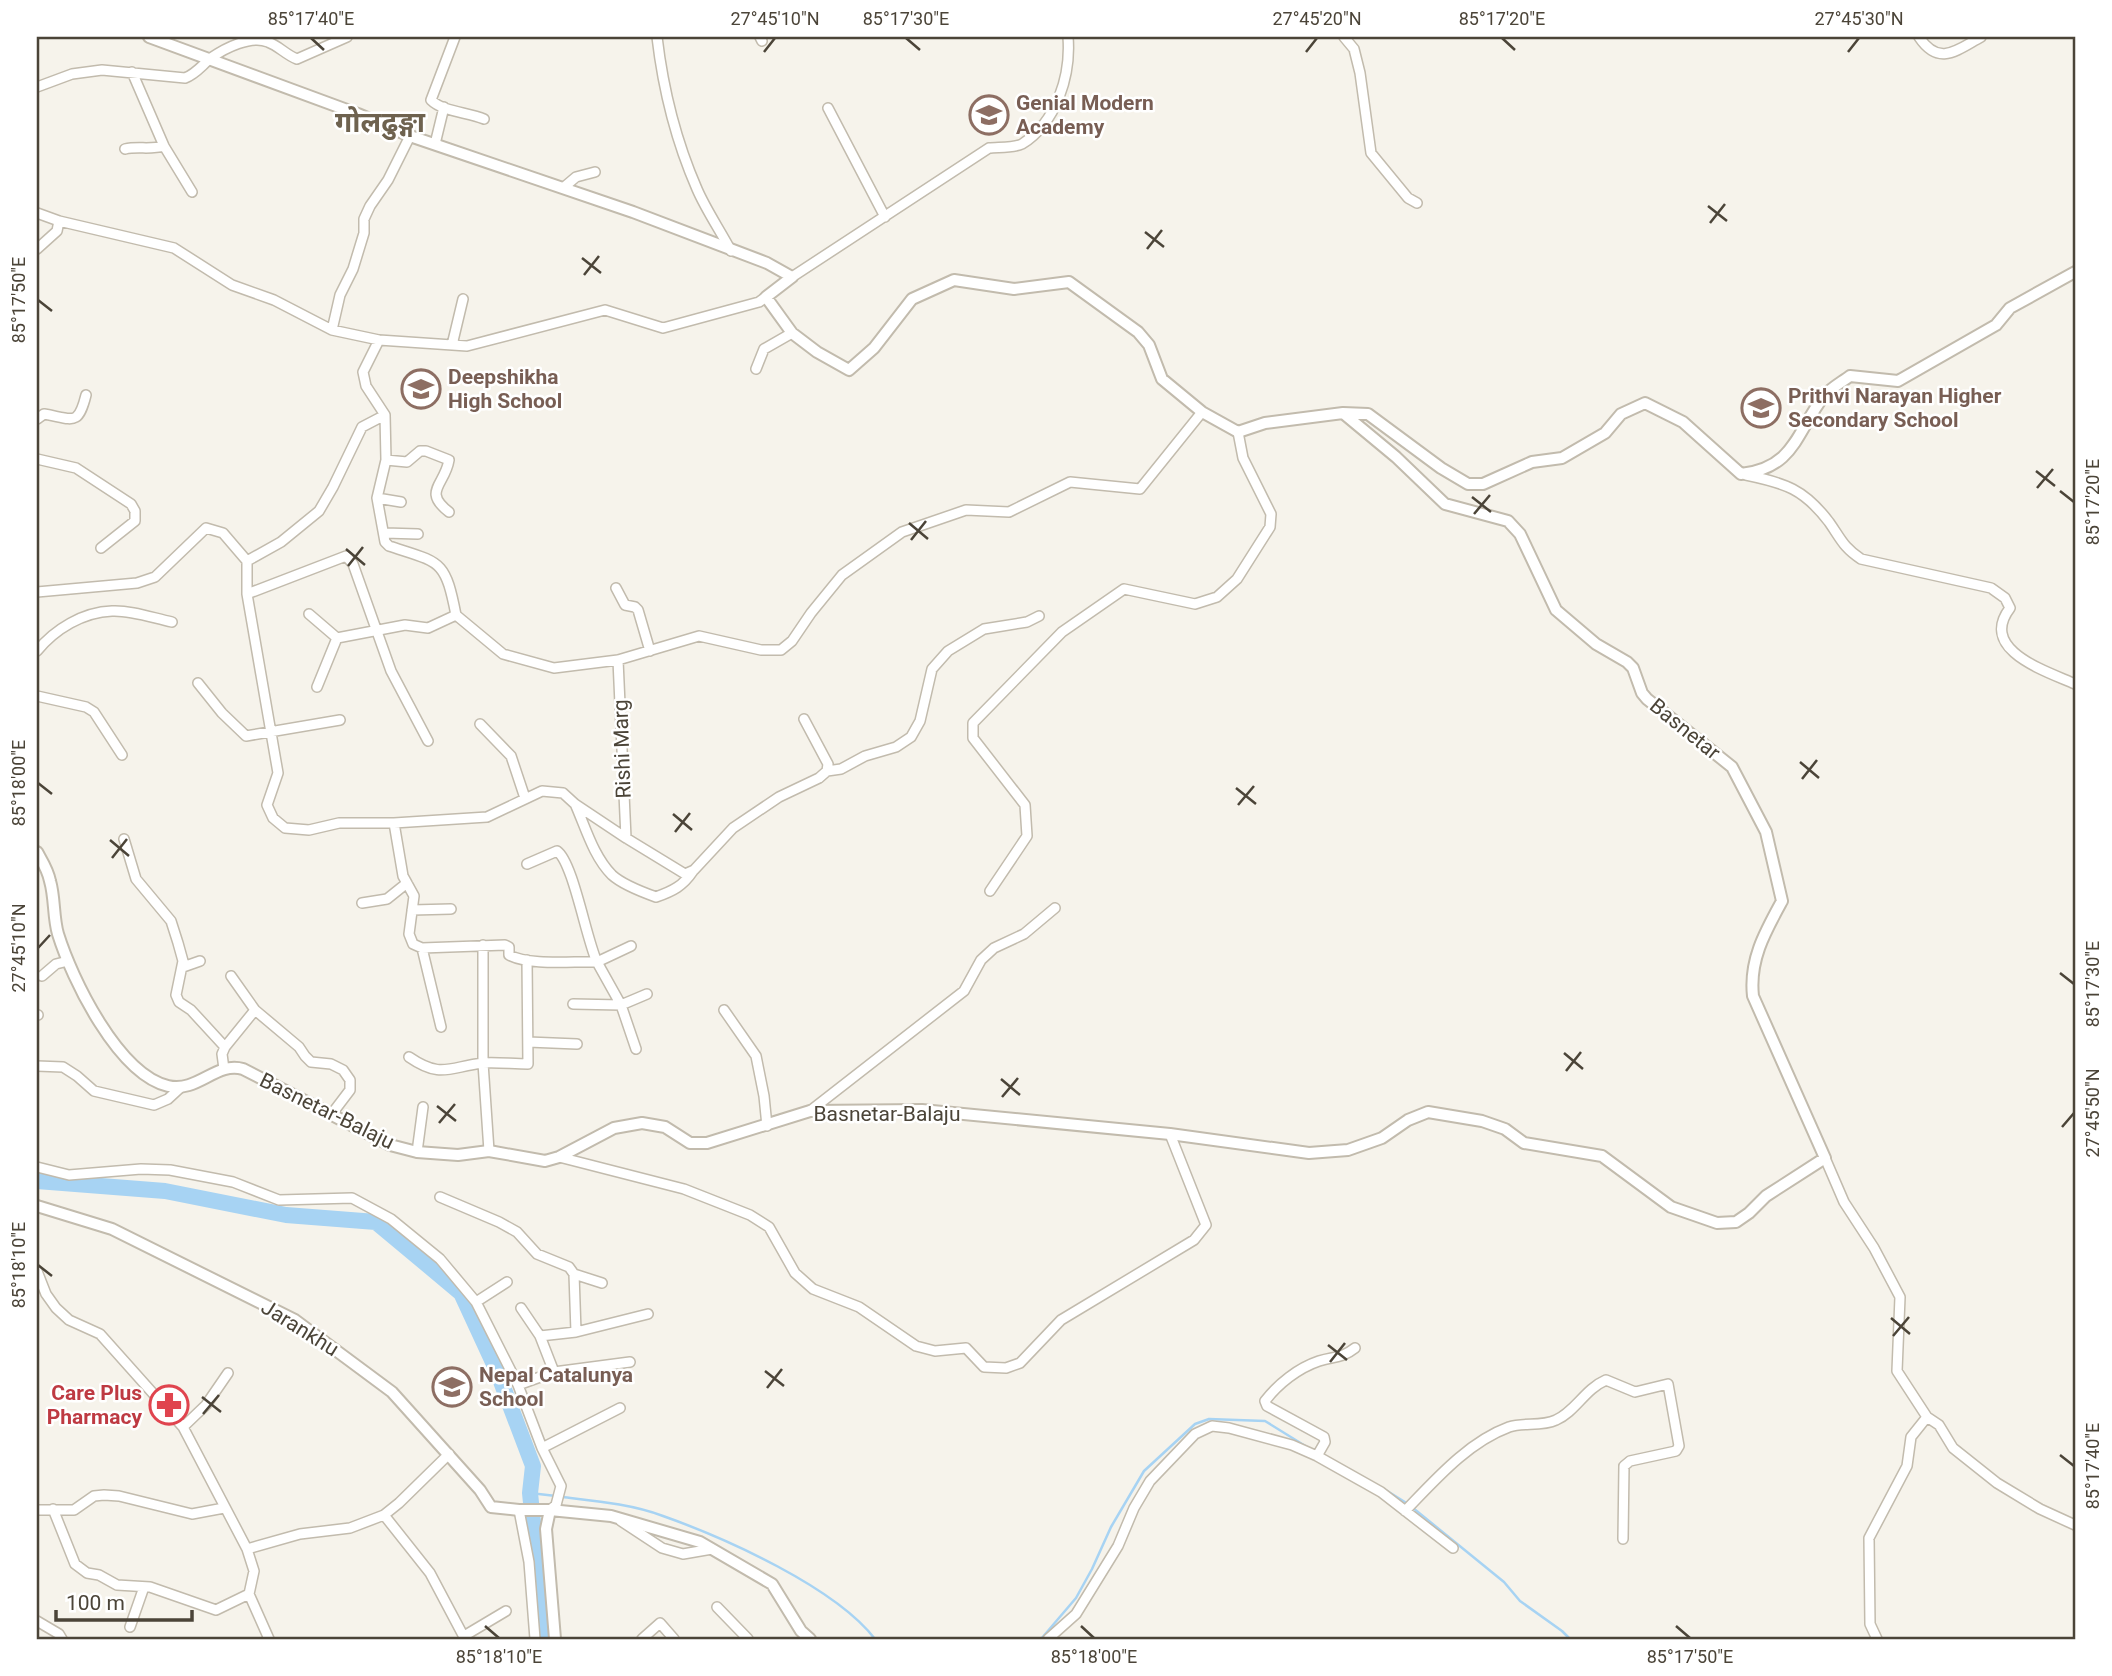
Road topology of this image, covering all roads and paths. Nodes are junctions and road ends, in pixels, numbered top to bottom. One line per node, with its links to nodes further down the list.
1 (149, 37): 10 (street)
2 (347, 37): 9 (street)
3 (455, 37): 14 (street)
4 (657, 37): 29 (street)
5 (1068, 37): 26 (street)
6 (1344, 37): 24 (street)
7 (1919, 37): 8 (street)
8 (1981, 37)
9 (268, 39): 11 (street)
10 (175, 41): 11 (street)
11 (211, 58): 12 (street); 17 (street)
12 (132, 72): 13 (street); 19 (street)
13 (37, 87)
14 (444, 107): 16 (street); 18 (street)
15 (828, 108): 26 (street)
16 (484, 119)
17 (410, 136): 18 (street); 34 (street)
18 (435, 144): 22 (street)
19 (164, 146): 20 (street); 23 (street)
20 (125, 149)
21 (595, 172): 22 (street)
22 (564, 188): 29 (street)
23 (192, 192)
24 (1417, 203)
25 (37, 213): 27 (street)
26 (886, 217): 31 (street)
27 (59, 221): 28 (street); 34 (street)
28 (37, 248)
29 (731, 250): 31 (street)
30 (2075, 272): 47 (street)
31 (792, 276): 32 (street)
32 (766, 297): 35 (street); 37 (street)
33 (463, 299): 37 (street)
34 (331, 330): 36 (street)
35 (792, 333): 38 (street); 40 (street)
36 (379, 340): 37 (street); 42 (street)
37 (452, 345)
38 (755, 369)
39 (86, 395): 43 (street)
40 (1202, 412): 44 (street); 65 (street)
41 (1343, 414): 44 (street); 47 (street); 126 (street, Basnetar)
42 (386, 415): 46 (street); 54 (street)
43 (37, 419)
44 (1238, 432): 87 (street)
45 (37, 459): 53 (street)
46 (386, 460): 48 (street); 50 (street)
47 (1741, 474): 68 (street)
48 (377, 498): 49 (street); 51 (street)
49 (401, 502)
50 (449, 512)
51 (385, 533): 52 (street); 59 (street)
52 (418, 534)
53 (101, 548)
54 (247, 562): 56 (street); 57 (street)
55 (616, 588): 65 (street)
56 (37, 592)
57 (247, 594): 62 (street); 74 (street)
58 (309, 614): 63 (street)
59 (456, 615): 62 (street); 66 (street)
60 (1039, 616): 77 (street)
61 (172, 622): 64 (street)
62 (375, 631): 63 (street); 75 (street)
63 (337, 638): 69 (street)
64 (37, 651)
65 (650, 651): 66 (street)
66 (618, 660): 81 (street, Rishi Marg)
67 (198, 683): 74 (street)
68 (2075, 684)
69 (317, 687)
70 (37, 696): 76 (street)
71 (804, 719): 77 (street)
72 (340, 720): 74 (street)
73 (480, 724): 78 (street)
74 (271, 733): 80 (street)
75 (428, 741)
76 (122, 755)
77 (827, 771): 85 (street)
78 (525, 799): 79 (street); 80 (street)
79 (575, 804): 81 (street); 85 (street)
80 (394, 823): 86 (street)
81 (626, 838): 85 (street)
82 (124, 839): 99 (street)
83 (37, 852): 96 (street)
84 (527, 864): 98 (street)
85 (694, 870)
86 (407, 883): 88 (street); 91 (street)
87 (990, 891)
88 (362, 903)
89 (1055, 908): 119 (street)
90 (451, 909): 91 (street)
91 (412, 910): 94 (street)
92 (483, 946): 94 (street); 95 (street); 114 (street)
93 (631, 946): 98 (street)
94 (422, 948): 107 (street)
95 (527, 960): 98 (street); 108 (street)
96 (68, 961): 100 (street); 117 (street)
97 (200, 961): 99 (street)
98 (597, 962): 104 (street)
99 (183, 967): 110 (street)
100 (42, 976)
101 (232, 976): 105 (street)
102 (647, 994): 104 (street)
103 (573, 1004): 104 (street)
104 (621, 1005): 111 (street)
105 (255, 1010): 110 (street); 120 (street)
106 (724, 1010): 121 (street)
107 (441, 1027)
108 (528, 1042): 109 (street); 114 (street)
109 (576, 1044)
110 (225, 1047): 116 (street)
111 (636, 1049)
112 (37, 1055): 115 (street)
113 (409, 1057): 114 (street)
114 (483, 1063): 123 (street)
115 (41, 1066): 117 (street)
116 (224, 1069): 117 (street); 120 (street, Basnetar-Balaju)
117 (181, 1087)
118 (423, 1107): 124 (street)
119 (810, 1111): 121 (street, Basnetar-Balaju); 122 (street, Basnetar-Balaju)
120 (331, 1115): 124 (street, Basnetar-Balaju)
121 (767, 1126): 125 (street, Basnetar-Balaju)
122 (1170, 1134): 125 (street); 126 (street, Basnetar-Balaju)
123 (489, 1151): 124 (street, Basnetar-Balaju); 125 (street, Basnetar-Balaju)
124 (417, 1152)
125 (559, 1157)
126 (1825, 1158): 145 (street)
127 (37, 1167): 134 (street)
128 (440, 1198): 131 (street)
129 (37, 1206): 148 (street, Jarankhu)
130 (37, 1271): 146 (street)
131 (574, 1274): 133 (street); 137 (street)
132 (507, 1282): 134 (street)
133 (602, 1283)
134 (476, 1301): 143 (street)
135 (521, 1308): 138 (street)
136 (648, 1314): 137 (street)
137 (576, 1332): 138 (street)
138 (540, 1336): 141 (street)
139 (1355, 1348): 149 (street)
140 (630, 1362): 141 (street)
141 (554, 1372): 143 (street)
142 (228, 1373): 146 (street)
143 (518, 1385): 147 (street)
144 (620, 1408): 147 (street)
145 (1927, 1417): 158 (street); 179 (street)
146 (183, 1427): 150 (street)
147 (542, 1448): 151 (street)
148 (449, 1454): 154 (street, Jarankhu); 156 (street)
149 (1317, 1456): 155 (street); 178 (street)
150 (224, 1508): 152 (street); 161 (street)
151 (553, 1508): 154 (street, Jarankhu); 157 (street, Jarankhu); 173 (street)
152 (53, 1509): 153 (street); 163 (street)
153 (37, 1510)
154 (519, 1510): 172 (street)
155 (1405, 1511): 159 (street); 160 (street)
156 (384, 1515): 161 (street); 169 (street)
157 (616, 1518): 162 (street, Jarankhu); 162 (street)
158 (2075, 1525)
159 (1623, 1539)
160 (1453, 1548)
161 (247, 1549): 164 (street)
162 (712, 1549): 177 (street, Jarankhu)
163 (144, 1587): 164 (street); 168 (street)
164 (249, 1594): 171 (street)
165 (717, 1607): 176 (street)
166 (506, 1611): 169 (street)
167 (37, 1621): 170 (street)
168 (130, 1627)
169 (465, 1637)
170 (62, 1639)
171 (269, 1639)
172 (535, 1639)
173 (555, 1639)
174 (642, 1639): 175 (street)
175 (674, 1639)
176 (748, 1639)
177 (810, 1639)
178 (1048, 1639)
179 (1877, 1639)

